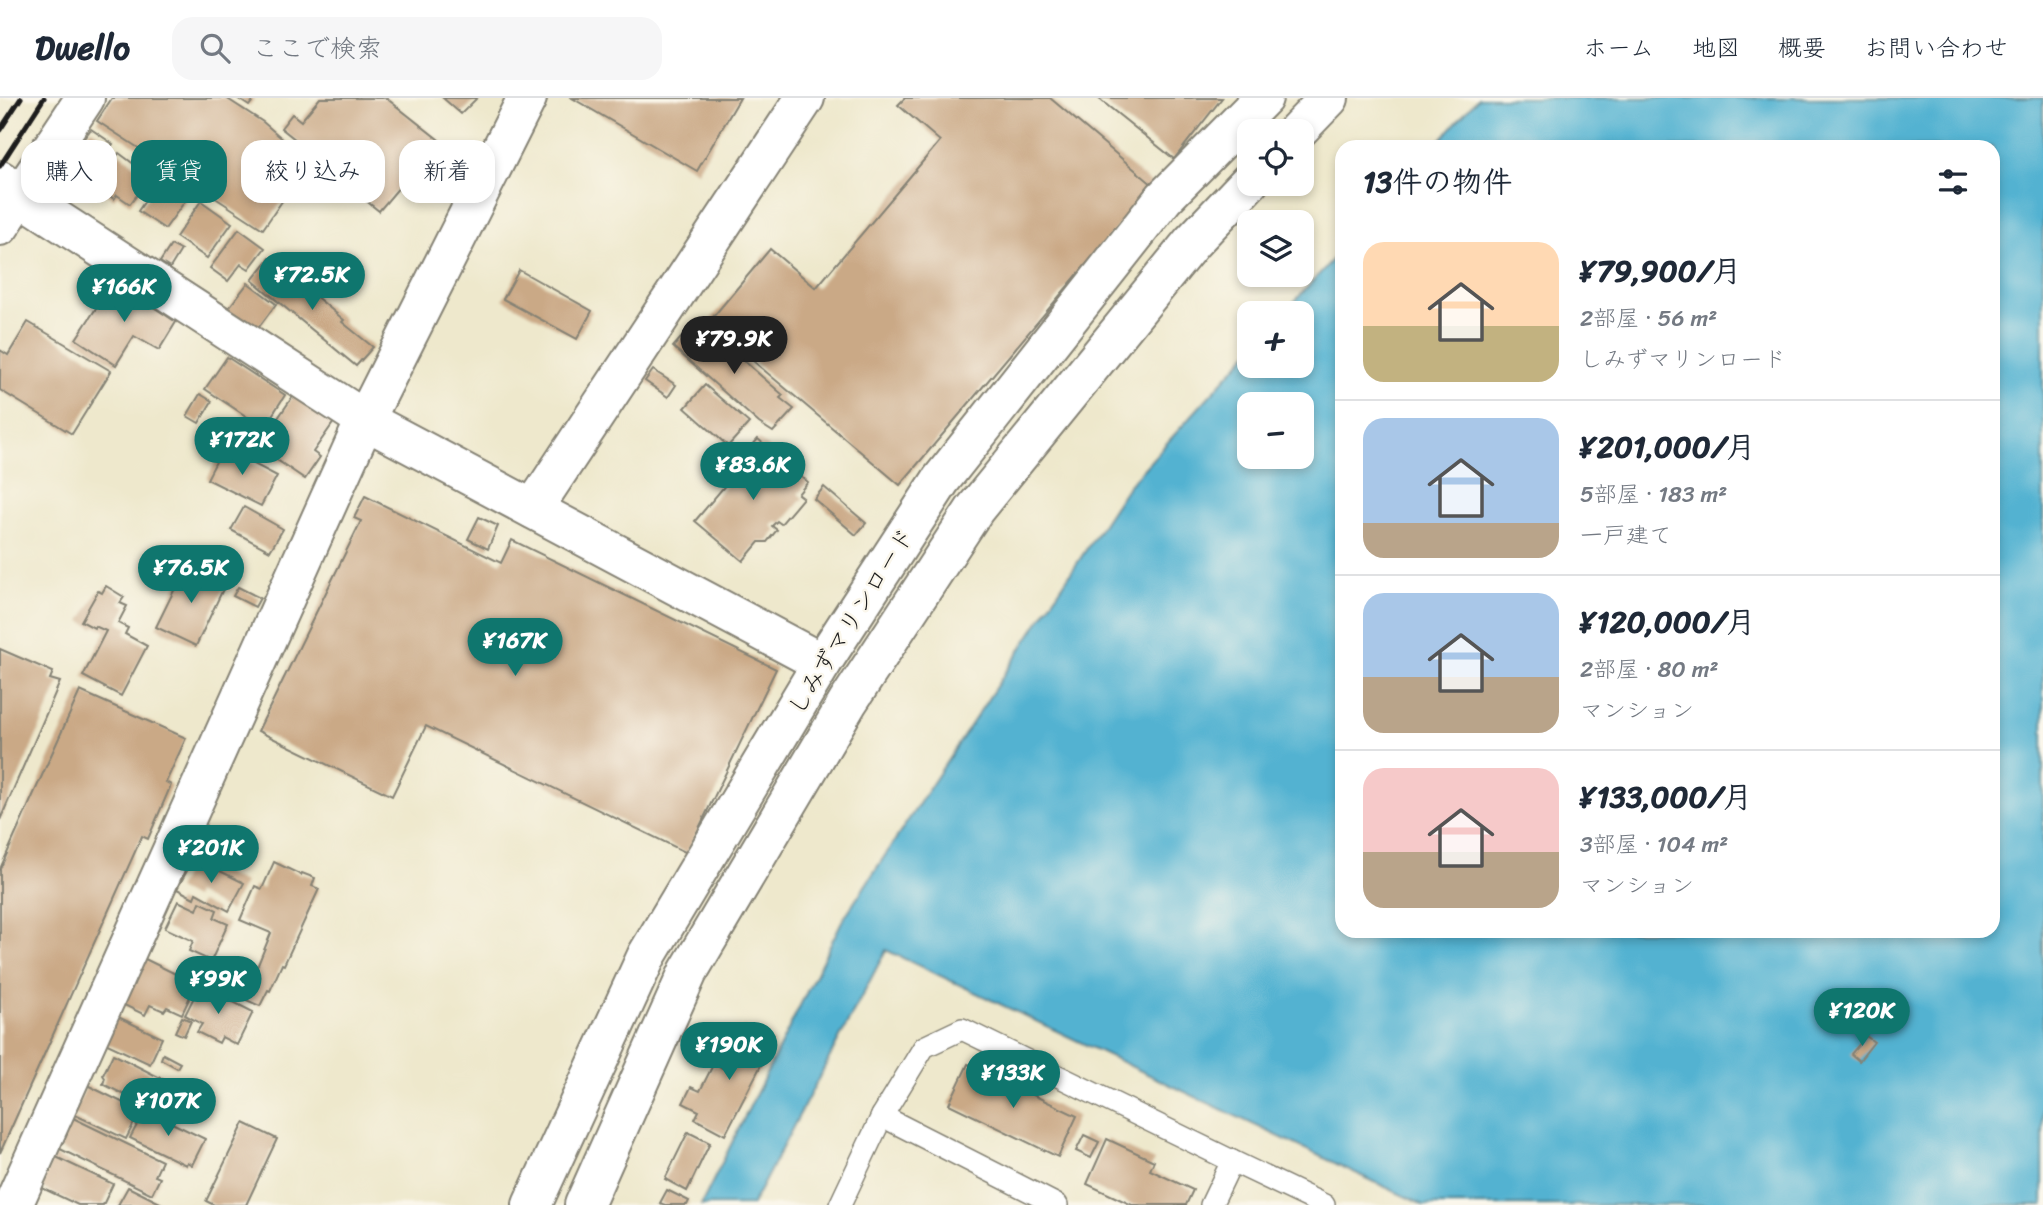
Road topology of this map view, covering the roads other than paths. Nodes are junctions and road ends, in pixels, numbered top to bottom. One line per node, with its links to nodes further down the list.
1 (85, 98): 8 (street)
2 (527, 98): 9 (street)
3 (805, 98): 10 (street)
4 (1263, 98): 11 (street, しみずマリンロード)
5 (1329, 98): 6 (street)
6 (1309, 119)
7 (1237, 195): 16 (street, しみずマリンロード)
8 (6, 201): 9 (street)
9 (365, 420): 10 (street); 14 (street)
10 (533, 509): 11 (street)
11 (822, 663): 15 (street, しみずマリンロード)
12 (883, 1116): 13 (lane); 17 (lane); 18 (lane)
13 (1232, 1161): 19 (lane); 20 (lane)
14 (13, 1205)
15 (532, 1205)
16 (584, 1205)
17 (840, 1205)
18 (1057, 1205)
19 (1211, 1205)
20 (1324, 1205)

